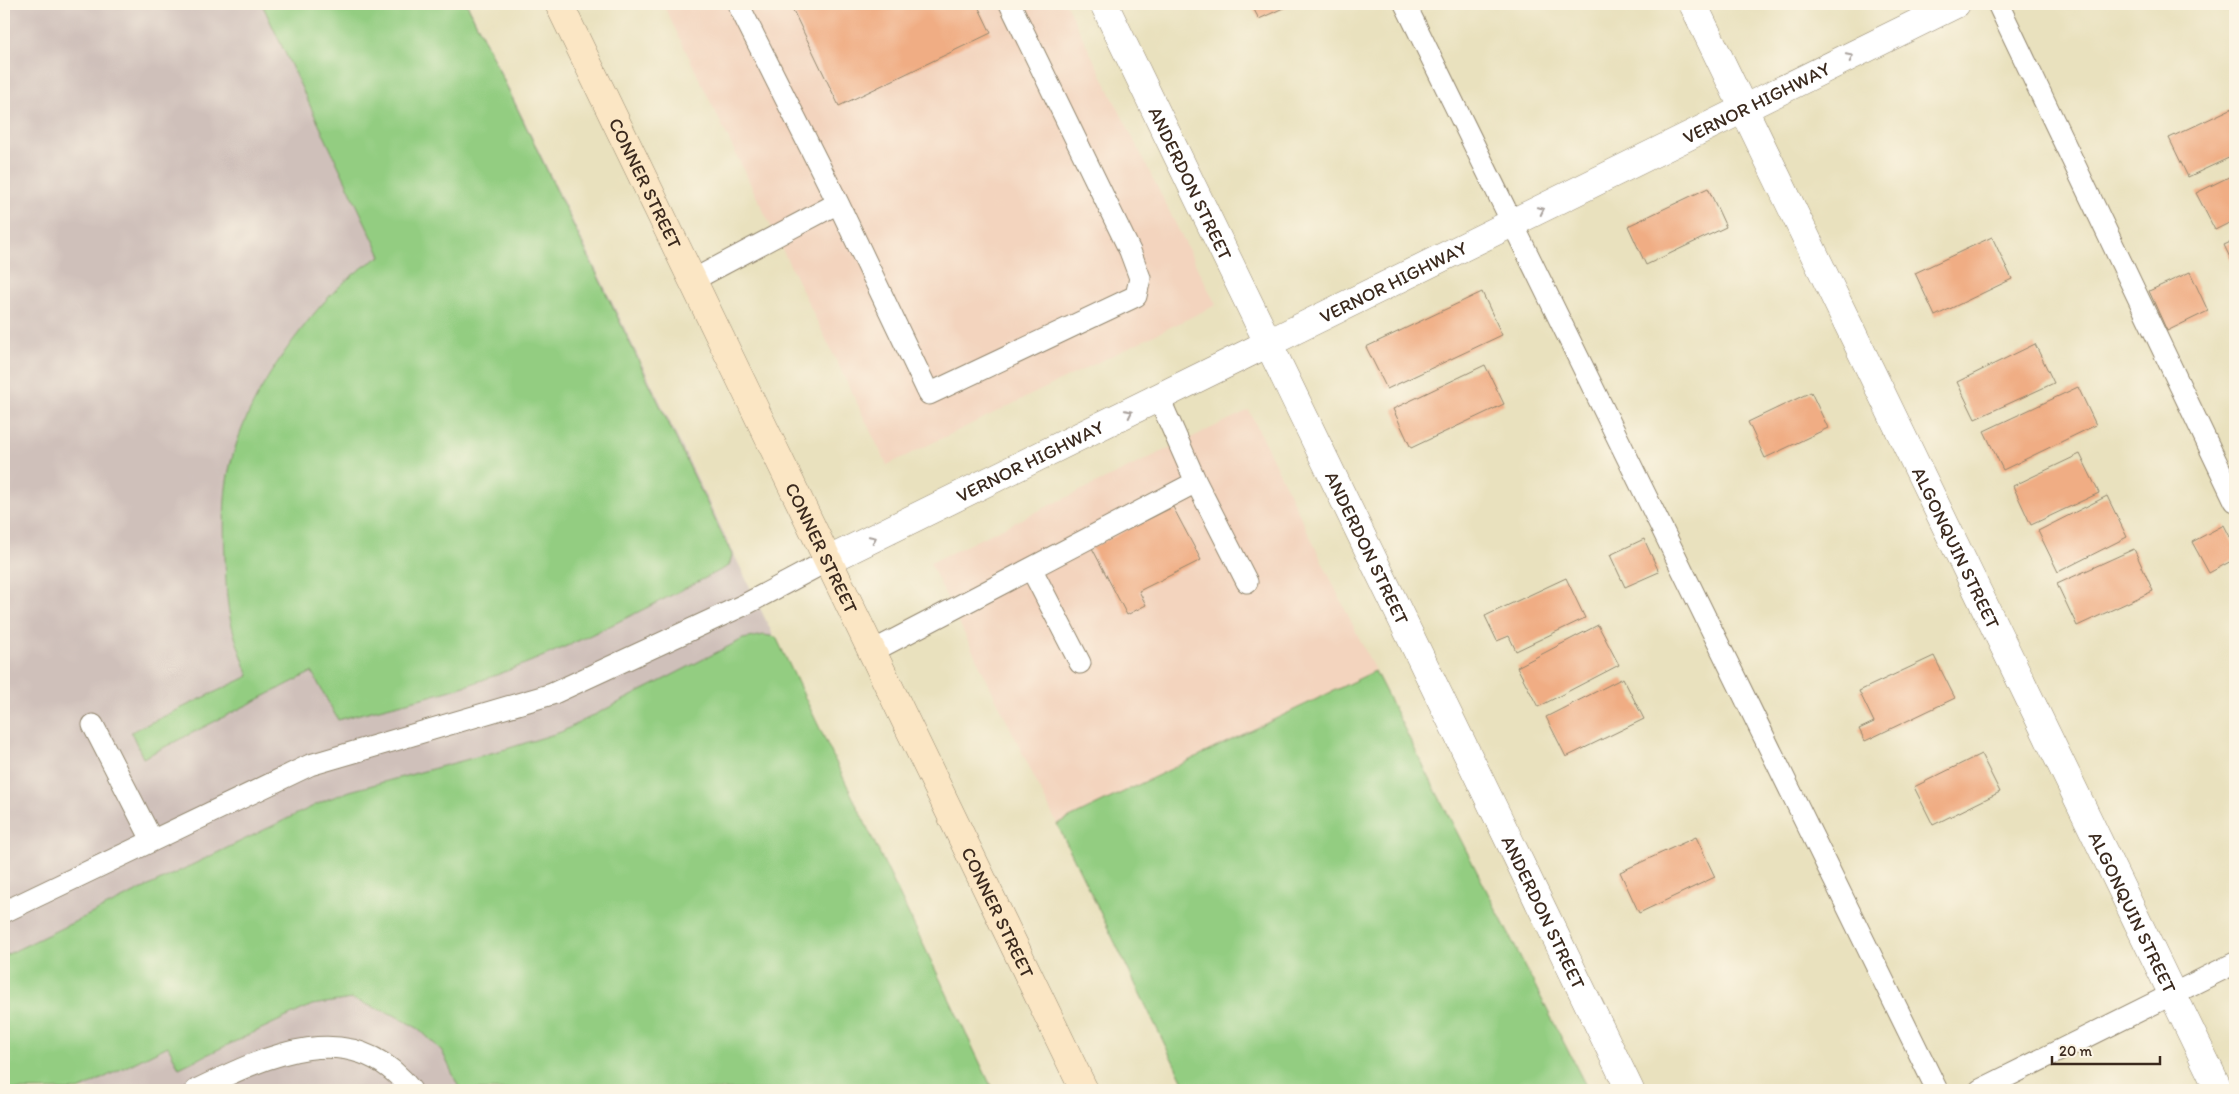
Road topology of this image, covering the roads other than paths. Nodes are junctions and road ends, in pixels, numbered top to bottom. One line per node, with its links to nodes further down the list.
1 (559, 4): 12 (main road, CONNER STREET)
2 (738, 4): 10 (lane)
3 (1010, 4): 10 (lane)
4 (1104, 4): 13 (street, ANDERDON STREET)
5 (1406, 4): 11 (lane)
6 (1692, 4): 9 (street, ALGONQUIN STREET)
7 (1956, 4): 9 (street, VERNOR HIGHWAY, one-way to 7)
8 (1998, 4): 16 (lane)
9 (1743, 109): 11 (street, VERNOR HIGHWAY, one-way to 9); 26 (street, ALGONQUIN STREET)
10 (838, 203): 12 (lane)
11 (1512, 224): 13 (street, VERNOR HIGHWAY); 31 (lane)
12 (693, 280): 17 (main road, CONNER STREET)
13 (1269, 344): 14 (street, VERNOR HIGHWAY); 30 (street, ANDERDON STREET)
14 (1159, 398): 15 (lane); 17 (street, VERNOR HIGHWAY, one-way to 14)
15 (1196, 482): 18 (lane); 19 (lane)
16 (2235, 501)
17 (829, 560): 20 (main road, CONNER STREET); 23 (lane)
18 (1032, 570): 20 (lane); 21 (lane)
19 (1247, 582)
20 (873, 651): 29 (main road, CONNER STREET)
21 (1080, 663)
22 (93, 725): 23 (lane)
23 (152, 840): 24 (lane)
24 (4, 912)
25 (2235, 963): 26 (lane)
26 (2172, 994): 32 (lane); 33 (street, ALGONQUIN STREET)
27 (196, 1090): 28 (lane)
28 (411, 1090)
29 (1084, 1090)
30 (1630, 1090)
31 (1937, 1090)
32 (1980, 1090)
33 (2219, 1090)

